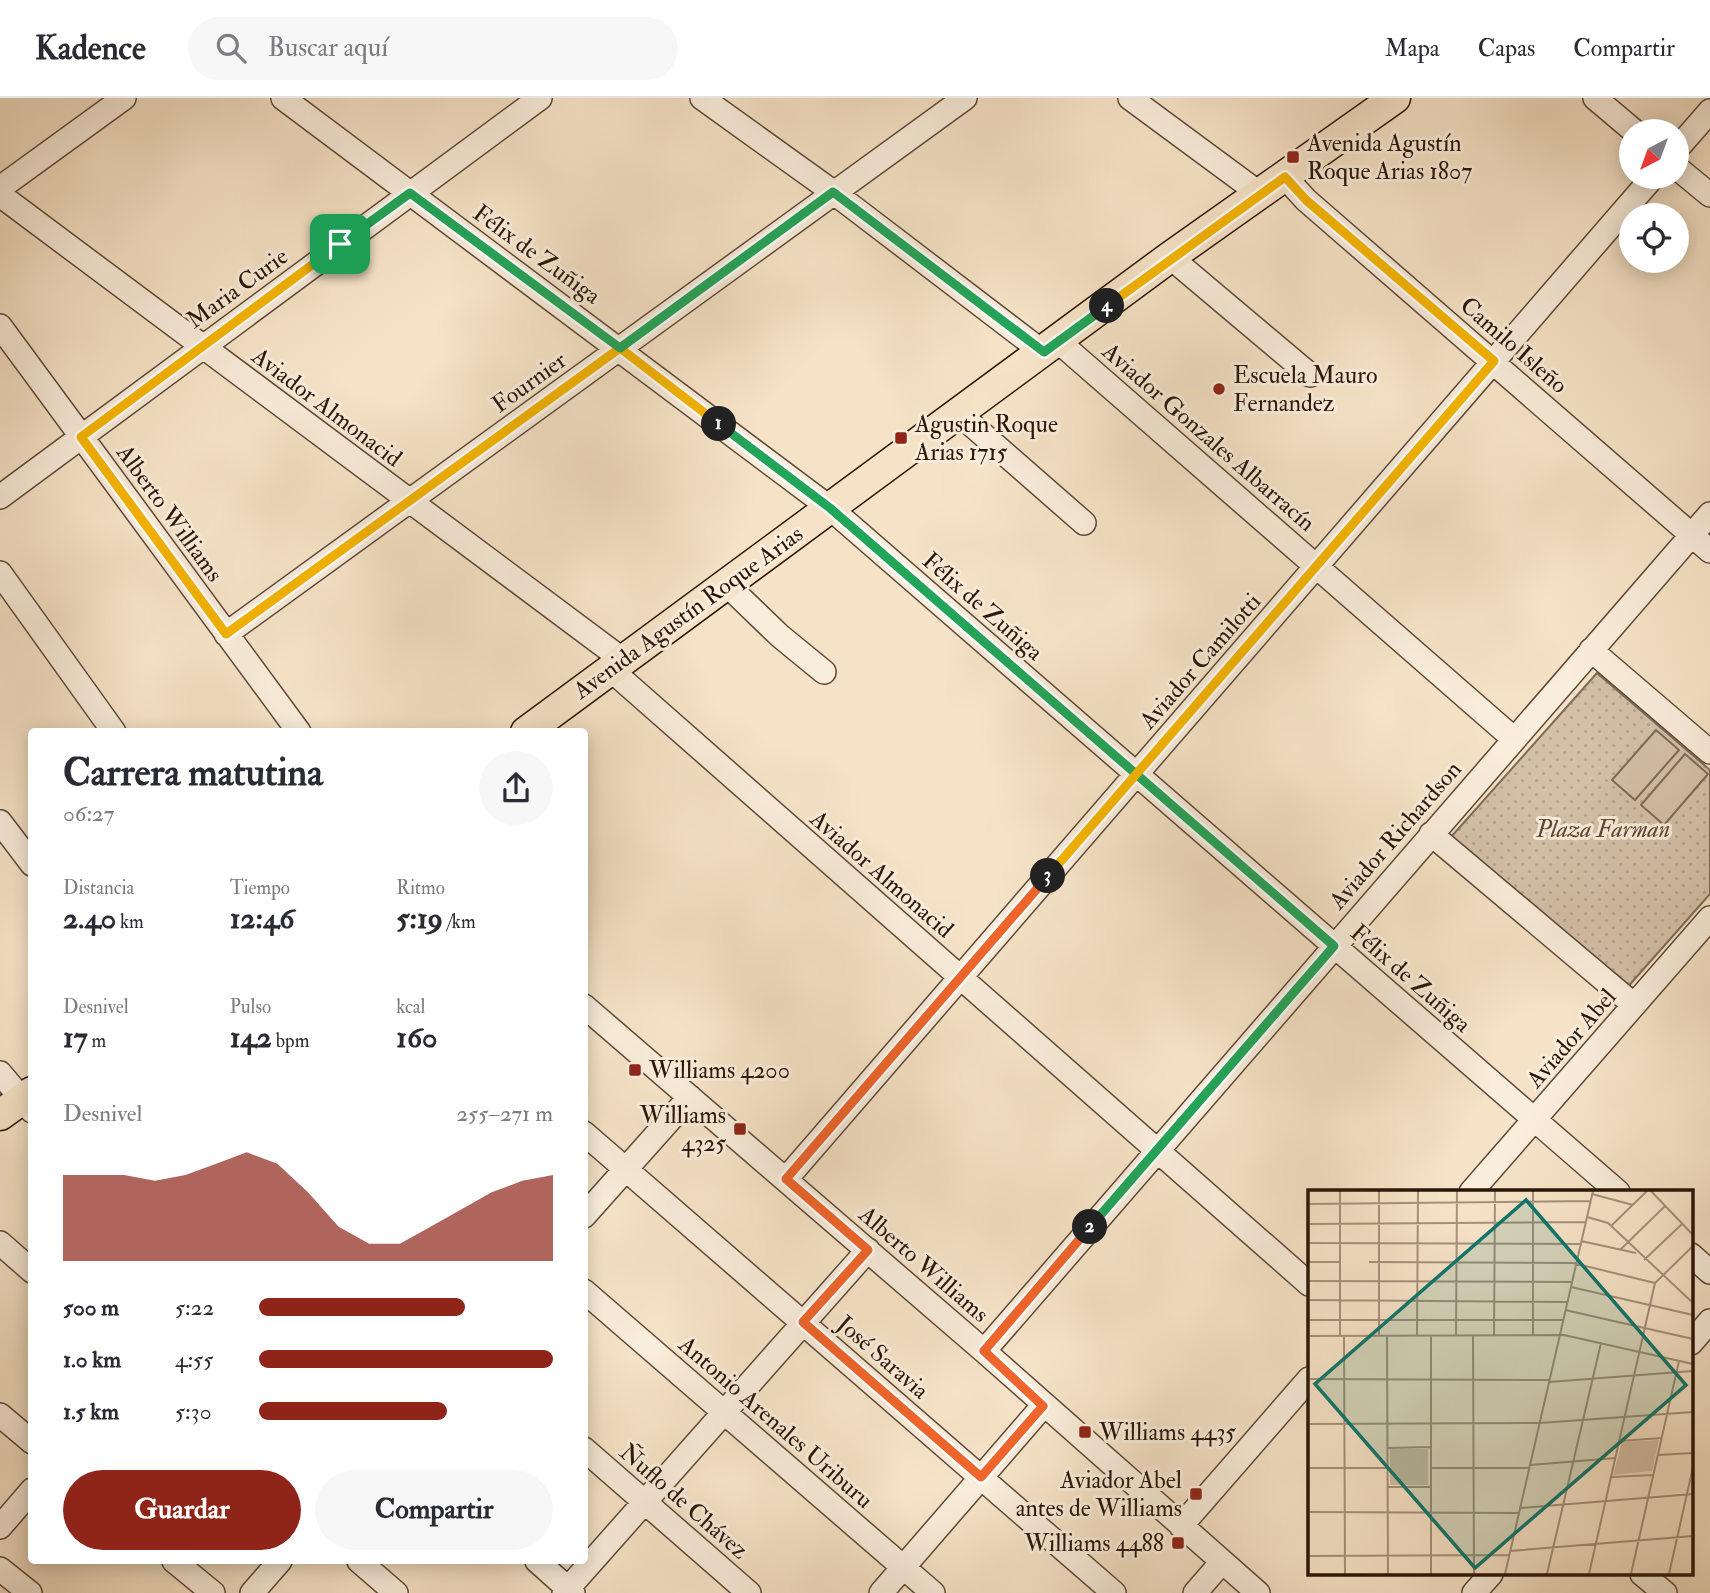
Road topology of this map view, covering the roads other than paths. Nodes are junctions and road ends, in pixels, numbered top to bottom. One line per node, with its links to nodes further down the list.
1 (124, 98): 14 (street)
2 (283, 98): 17 (street, Félix de Zuñiga)
3 (702, 98): 16 (street, Aviador Gonzales Albarracín)
4 (965, 98): 16 (street, Fournier)
5 (1130, 98): 18 (street)
6 (1395, 98): 12 (main road, Avenida Agustín Roque Arias)
7 (1595, 98): 10 (street)
8 (534, 100): 17 (street, Maria Curie)
9 (1710, 111): 11 (street)
10 (1620, 119)
11 (1689, 135)
12 (1285, 177): 18 (main road, Avenida Agustín Roque Arias); 26 (street, Camilo Isleño)
13 (1689, 178): 20 (street)
14 (0, 188)
15 (1643, 189): 26 (street, Aviador Camilotti)
16 (833, 192): 24 (street, Aviador Gonzales Albarracín); 25 (street, Fournier)
17 (410, 193): 23 (street, Maria Curie); 25 (street, Félix de Zuñiga)
18 (1260, 194): 21 (main road, Avenida Agustín Roque Arias)
19 (0, 195): 23 (street, Aviador Almonacid)
20 (1710, 195)
21 (1170, 257): 24 (main road, Avenida Agustín Roque Arias); 27 (street)
22 (0, 326): 29 (street, Alberto Williams)
23 (202, 346): 29 (street, Maria Curie); 31 (street, Aviador Almonacid)
24 (1052, 347): 28 (main road, Avenida Agustín Roque Arias); 37 (street, Aviador Gonzales Albarracín)
25 (620, 348): 31 (street, Fournier); 32 (street, Félix de Zuñiga)
26 (1494, 361): 35 (street, Camilo Isleño); 37 (street, Aviador Camilotti)
27 (1310, 374)
28 (957, 412): 32 (main road, Avenida Agustín Roque Arias); 34 (street)
29 (81, 437): 30 (street, Maria Curie); 40 (street, Alberto Williams)
30 (0, 496)
31 (411, 501): 40 (street, Fournier); 42 (street, Aviador Almonacid)
32 (830, 508): 39 (main road, Avenida Agustín Roque Arias); 49 (street, Félix de Zuñiga)
33 (1710, 514): 35 (street, Aviador Richardson)
34 (1084, 523)
35 (1691, 535): 36 (street, Camilo Isleño); 41 (street, Aviador Richardson)
36 (1710, 551)
37 (1317, 565): 47 (street, Aviador Gonzales Albarracín); 49 (street, Aviador Camilotti)
38 (0, 573): 44 (street)
39 (726, 584): 42 (main road, Avenida Agustín Roque Arias); 43 (street)
40 (226, 634): 45 (street, Alberto Williams)
41 (1591, 650): 47 (street, Aviador Richardson); 48 (street)
42 (616, 665): 46 (main road, Avenida Agustín Roque Arias); 55 (street, Aviador Almonacid)
43 (824, 672)
44 (111, 728)
45 (296, 728)
46 (531, 728)
47 (1514, 738): 51 (street, Aviador Richardson)
48 (1710, 752)
49 (1137, 774): 54 (street, Félix de Zuñiga); 55 (street, Aviador Camilotti)
50 (0, 822): 52 (street)
51 (1431, 834): 54 (street, Aviador Richardson); 56 (street)
52 (28, 859)
53 (1710, 918): 56 (street, Aviador Abel)
54 (1334, 946): 61 (street, Félix de Zuñiga); 63 (street, Aviador Richardson)
55 (959, 977): 63 (street, Aviador Almonacid); 65 (street, Aviador Camilotti)
56 (1634, 1005): 61 (street, Aviador Abel)
57 (588, 1009): 59 (street, Alberto Williams)
58 (0, 1073): 60 (street)
59 (691, 1097): 64 (street); 65 (street, Alberto Williams)
60 (21, 1104)
61 (1534, 1120): 66 (street, Aviador Abel); 67 (street, Félix de Zuñiga)
62 (588, 1137): 64 (street, José Saravia)
63 (1157, 1149): 74 (street, Aviador Almonacid); 79 (street, Aviador Richardson)
64 (626, 1170): 68 (street); 77 (street, José Saravia)
65 (786, 1179): 70 (street, Alberto Williams)
66 (1473, 1190)
67 (1616, 1190)
68 (588, 1212)
69 (0, 1243): 72 (street)
70 (868, 1250): 77 (street); 79 (street, Alberto Williams)
71 (1692, 1256): 73 (street)
72 (28, 1268)
73 (1710, 1272)
74 (1308, 1283)
75 (588, 1294): 82 (street, Antonio Arenales Uriburu)
76 (1710, 1321): 78 (street)
77 (803, 1322): 82 (street); 86 (street, José Saravia)
78 (1692, 1342)
79 (984, 1351): 81 (street, Alberto Williams)
80 (1308, 1380): 89 (street)
81 (1043, 1406): 86 (street); 89 (street, Alberto Williams)
82 (723, 1412): 88 (street); 96 (street, Antonio Arenales Uriburu)
83 (0, 1415): 84 (street)
84 (28, 1439)
85 (588, 1452): 88 (street, Ñuflo de Chávez)
86 (981, 1477): 96 (street); 108 (street, José Saravia)
87 (28, 1495): 90 (street)
88 (645, 1501): 100 (street); 105 (street, Ñuflo de Chávez)
89 (1181, 1526): 91 (street, Alberto Williams)
90 (0, 1527)
91 (1222, 1562): 109 (street); 110 (street, Alberto Williams)
92 (178, 1564): 102 (street)
93 (277, 1564): 103 (street)
94 (362, 1564): 104 (street)
95 (540, 1564): 100 (street)
96 (904, 1567): 106 (street); 107 (street, Antonio Arenales Uriburu)
97 (0, 1569): 101 (street)
98 (1488, 1576): 111 (street)
99 (1644, 1576): 112 (street)
100 (568, 1592)
101 (30, 1593)
102 (213, 1593)
103 (252, 1593)
104 (396, 1593)
105 (749, 1593)
106 (881, 1593)
107 (933, 1593)
108 (1114, 1593)
109 (1195, 1593)
110 (1258, 1593)
111 (1474, 1593)
112 (1665, 1593)

